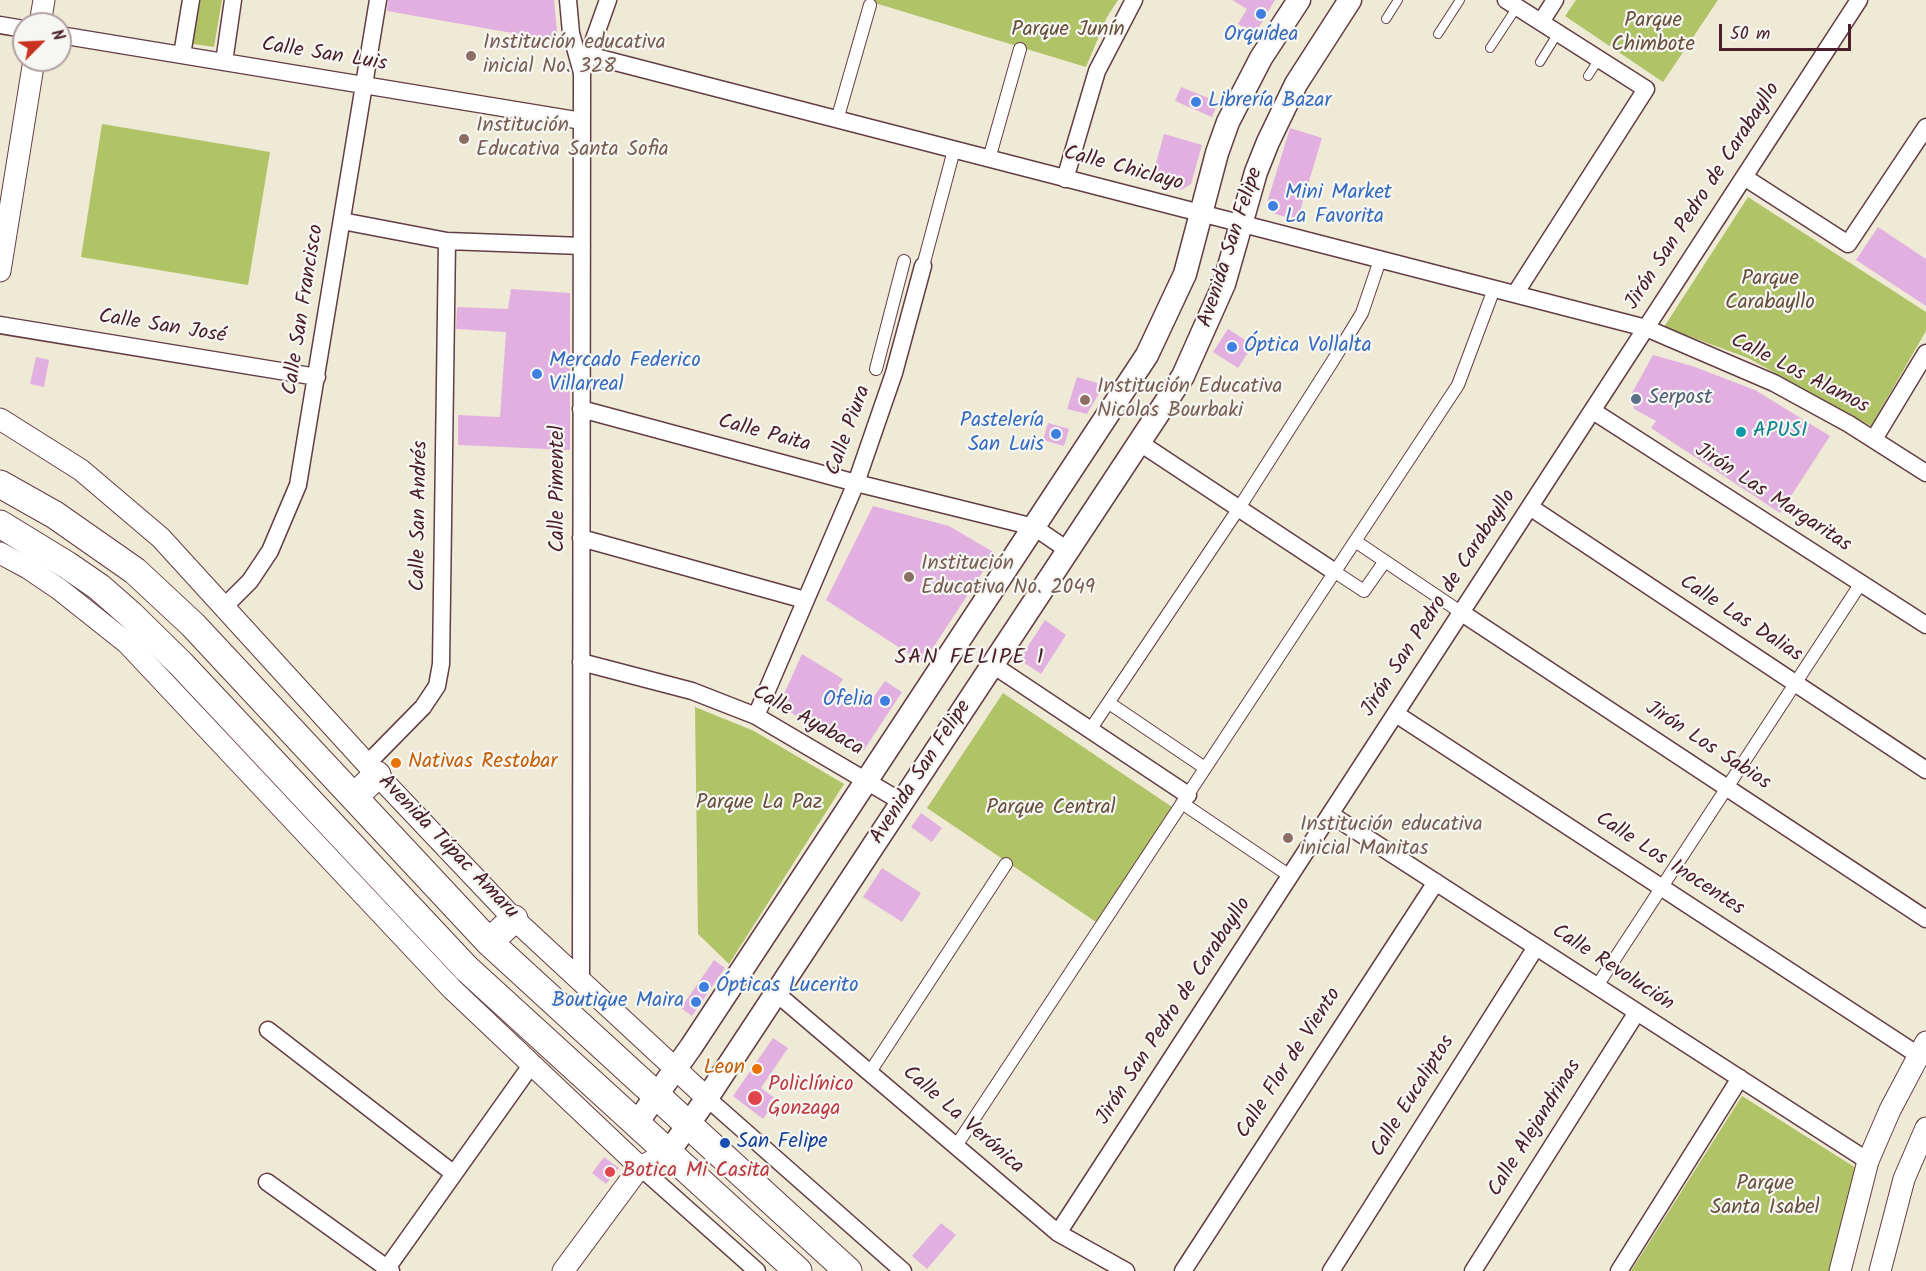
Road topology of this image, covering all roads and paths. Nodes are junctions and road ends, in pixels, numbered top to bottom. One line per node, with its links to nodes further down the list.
1 (191, 0): 22 (street)
2 (233, 0): 25 (street)
3 (378, 0): 30 (street, Calle San Francisco)
4 (568, 0): 28 (street)
5 (608, 0): 23 (street, Calle Pimentel)
6 (1134, 0): 37 (street)
7 (1299, 0): 38 (main road, Avenida San Felipe)
8 (1350, 0): 40 (main road, Avenida San Felipe)
9 (1398, 0): 15 (lane)
10 (1460, 0): 18 (lane)
11 (1556, 0): 16 (street)
12 (1859, 0): 36 (street, Jirón San Pedro de Carabayllo)
13 (1511, 3): 16 (street); 20 (lane)
14 (870, 5): 31 (street)
15 (1386, 19)
16 (1541, 22): 17 (street)
17 (1558, 33): 24 (street); 26 (lane)
18 (1438, 34)
19 (72, 37): 22 (street, Calle San Luis)
20 (1490, 48)
21 (1020, 49): 35 (street)
22 (182, 55): 25 (street, Calle San Luis)
23 (588, 55): 28 (street, Calle Pimentel); 31 (street, Calle Chiclayo)
24 (1599, 59): 29 (lane); 48 (street)
25 (224, 62): 30 (street, Calle San Luis)
26 (1540, 62)
27 (32, 72): 46 (street)
28 (582, 73): 32 (street, Calle Pimentel)
29 (1588, 76)
30 (364, 85): 32 (street, Calle San Luis); 39 (street, Calle San Francisco)
31 (837, 120): 34 (street, Calle Chiclayo)
32 (582, 121): 42 (street, Calle Pimentel)
33 (1926, 127): 36 (street)
34 (954, 150): 35 (street, Calle Chiclayo); 45 (street, Calle Piura)
35 (989, 159): 37 (street, Calle Chiclayo)
36 (1744, 177): 50 (street, Jirón San Pedro de Carabayllo)
37 (1065, 178): 38 (street, Calle Chiclayo)
38 (1201, 214): 40 (street, Calle Chiclayo); 65 (main road, Avenida San Felipe)
39 (342, 221): 41 (street); 53 (street, Calle San Francisco)
40 (1242, 224): 43 (street, Calle Chiclayo); 58 (main road, Avenida San Felipe)
41 (447, 241): 42 (street); 86 (street, Calle San Andrés)
42 (582, 246): 54 (street, Calle Pimentel)
43 (1380, 260): 47 (street, Calle Chiclayo); 63 (street)
44 (904, 261): 52 (street)
45 (923, 266): 60 (street, Calle Piura)
46 (0, 271)
47 (1494, 289): 48 (street, Calle Chiclayo); 67 (street)
48 (1515, 294): 50 (street, Calle Chiclayo)
49 (0, 325): 53 (street, Calle San José)
50 (1646, 328): 55 (street, Jirón San Pedro de Carabayllo); 57 (street, Calle Los Alamos)
51 (1926, 352): 57 (street)
52 (876, 369)
53 (317, 377): 74 (street, Calle San Francisco)
54 (581, 409): 60 (street, Calle Paita); 66 (street, Calle Pimentel)
55 (1593, 411): 62 (street, Jirón San Pedro de Carabayllo); 72 (street, Jirón Las Margaritas)
56 (0, 419): 74 (street, Avenida Túpac Amaru)
57 (1874, 439): 59 (street, Calle Los Alamos)
58 (1140, 443): 63 (street); 68 (main road, Avenida San Felipe)
59 (1926, 473)
60 (856, 483): 65 (street, Calle Paita); 73 (street, Calle Piura)
61 (0, 484): 90 (highway, Avenida Túpac Amaru)
62 (1530, 507): 75 (street, Jirón San Pedro de Carabayllo); 79 (street, Calle Las Dalias)
63 (1239, 508): 71 (street); 80 (street)
64 (0, 524): 84 (highway)
65 (1034, 527): 68 (street, Calle Paita); 88 (main road, Avenida San Felipe)
66 (580, 538): 73 (street); 77 (street, Calle Pimentel)
67 (1355, 541): 70 (street); 71 (street)
68 (1069, 551): 78 (main road, Avenida San Felipe)
69 (0, 553): 84 (street)
70 (1384, 561): 71 (street); 75 (street)
71 (1335, 572): 85 (street)
72 (1861, 583): 76 (street, Jirón Las Margaritas); 79 (street)
73 (805, 600): 82 (street, Calle Piura)
74 (225, 606): 86 (street, Avenida Túpac Amaru)
75 (1462, 613): 81 (street, Jirón San Pedro de Carabayllo); 89 (street, Jirón Los Sabios)
76 (1926, 625)
77 (581, 662): 82 (street, Calle Ayabaca); 103 (street, Calle Pimentel)
78 (993, 665): 83 (street); 92 (main road, Avenida San Felipe)
79 (1796, 683): 87 (street, Calle Las Dalias); 89 (street)
80 (1108, 703): 83 (street); 85 (street)
81 (1396, 714): 93 (street, Jirón San Pedro de Carabayllo); 98 (street, Calle Los Inocentes)
82 (756, 716): 88 (street, Calle Ayabaca)
83 (1090, 730): 91 (street)
84 (236, 741): 94 (highway)
85 (1205, 768): 91 (street)
86 (372, 770): 90 (highway); 99 (street, Avenida Túpac Amaru)
87 (1926, 770)
88 (867, 781): 92 (street, Calle Ayabaca); 110 (main road, Avenida San Felipe)
89 (1727, 788): 98 (street); 100 (street, Jirón Los Sabios)
90 (354, 797): 101 (highway, Avenida Túpac Amaru)
91 (1185, 799): 96 (street); 118 (street)
92 (902, 802): 105 (main road, Avenida San Felipe)
93 (1330, 814): 96 (street, Jirón San Pedro de Carabayllo); 97 (street, Calle Revolución)
94 (351, 863): 109 (street); 115 (highway)
95 (1006, 864): 111 (street)
96 (1290, 876): 124 (street, Jirón San Pedro de Carabayllo)
97 (1436, 882): 102 (street, Calle Revolución); 133 (street, Calle Flor de Viento)
98 (1662, 887): 104 (street); 108 (street, Calle Los Inocentes)
99 (514, 919): 101 (highway); 103 (street, Avenida Túpac Amaru)
100 (1926, 919)
101 (489, 942): 113 (highway, Avenida Túpac Amaru)
102 (1536, 947): 104 (street, Calle Revolución); 134 (street, Calle Eucaliptos)
103 (581, 982): 110 (street, Avenida Túpac Amaru)
104 (1597, 986): 106 (street, Calle Revolución)
105 (776, 993): 111 (street, Calle La Verónica); 114 (main road, Avenida San Felipe)
106 (1637, 1012): 112 (street, Calle Revolución); 125 (street, Calle Alejandrinas)
107 (268, 1030): 122 (street)
108 (1922, 1048): 120 (street)
109 (532, 1064): 121 (street); 122 (street)
110 (675, 1070): 113 (main road, Avenida San Felipe); 114 (street, Avenida Túpac Amaru)
111 (870, 1072): 118 (street, Calle La Verónica)
112 (1740, 1078): 120 (street, Calle Revolución); 137 (street)
113 (657, 1097): 115 (main road, Avenida San Felipe); 116 (highway, Avenida Túpac Amaru)
114 (707, 1098): 116 (main road, Avenida San Felipe); 131 (street, Avenida Túpac Amaru)
115 (636, 1124): 119 (highway); 121 (street)
116 (687, 1125): 119 (main road, Avenida San Felipe); 130 (highway, Avenida Túpac Amaru)
117 (1926, 1128): 139 (street)
118 (956, 1146): 124 (street, Calle La Verónica)
119 (668, 1153): 121 (street); 129 (highway)
120 (1868, 1161): 138 (street)
121 (640, 1167): 127 (street); 128 (street)
122 (453, 1173): 126 (street)
123 (267, 1182): 126 (street)
124 (1058, 1233): 132 (street, Calle La Verónica)
125 (1485, 1251): 135 (street, Calle Alejandrinas); 136 (street)
126 (388, 1270)
127 (563, 1271)
128 (757, 1271)
129 (798, 1271)
130 (848, 1271)
131 (903, 1271)
132 (1126, 1271)
133 (1183, 1271)
134 (1331, 1271)
135 (1473, 1271)
136 (1484, 1271)
137 (1619, 1271)
138 (1840, 1271)
139 (1880, 1271)

